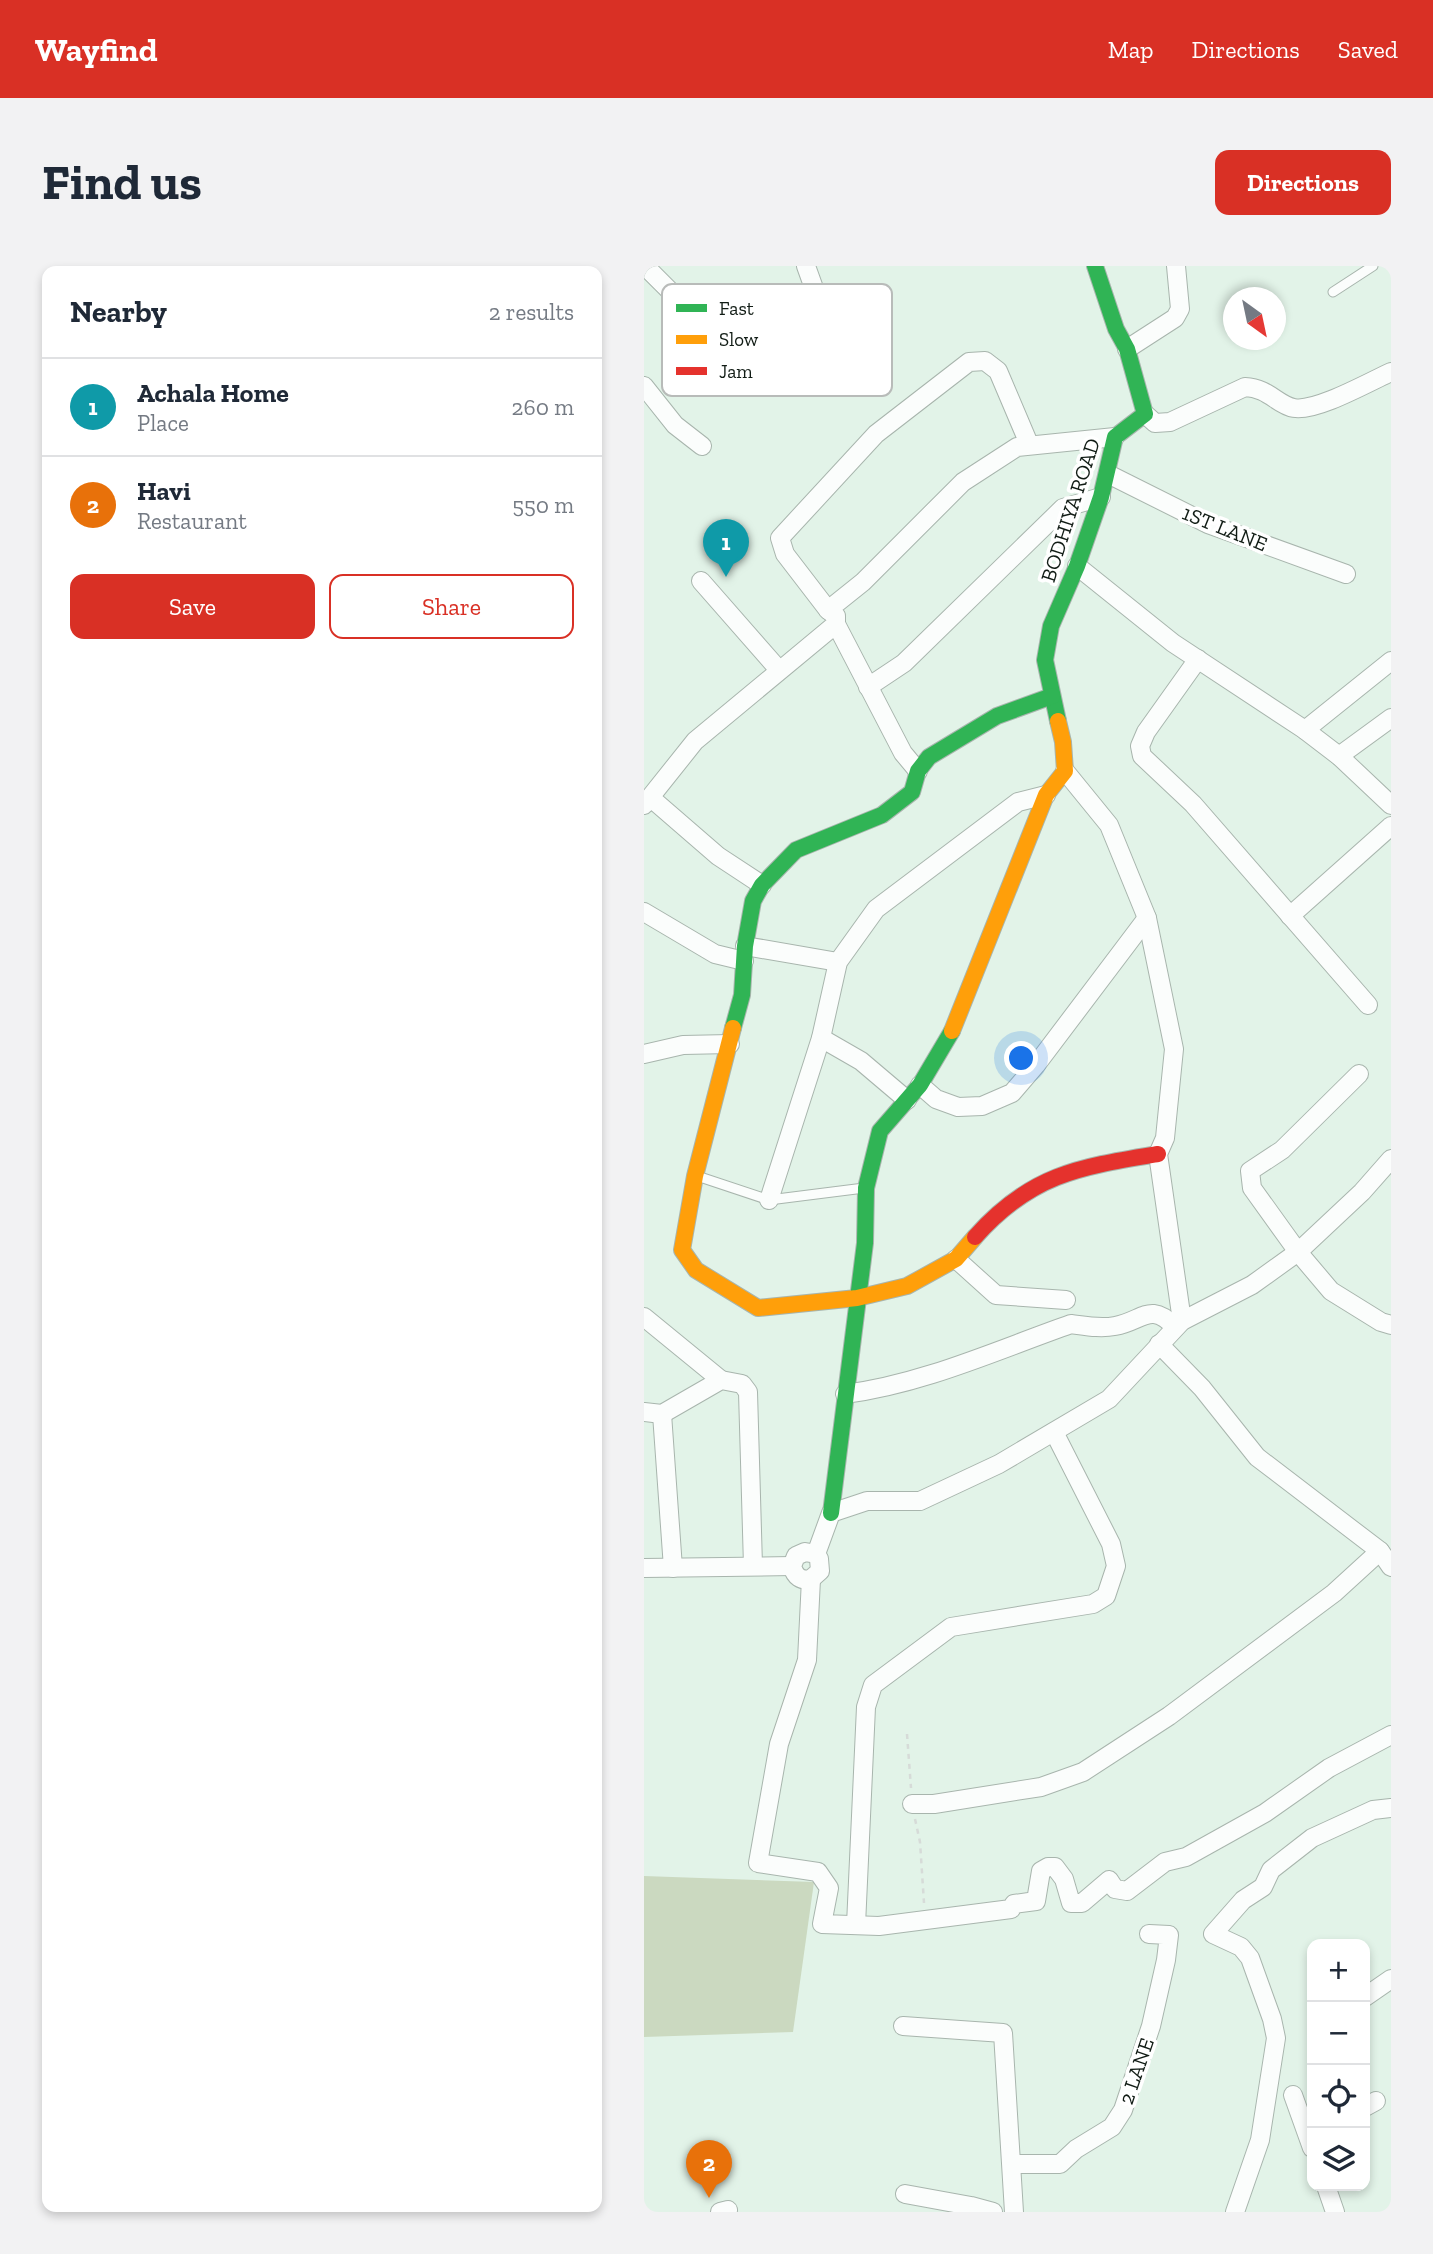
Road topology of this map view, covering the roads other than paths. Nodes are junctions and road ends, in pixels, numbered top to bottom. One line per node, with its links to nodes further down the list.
1 (645, 266): 6 (street)
2 (806, 266): 7 (street)
3 (1095, 266): 9 (street)
4 (1176, 266): 9 (street)
5 (1373, 266): 8 (lane)
6 (663, 284)
7 (812, 284)
8 (1334, 292)
9 (1127, 349): 12 (street)
10 (1391, 372): 12 (street)
11 (644, 386): 15 (street)
12 (1145, 414): 13 (street, BODHIYA ROAD)
13 (1115, 437): 14 (street); 16 (street, BODHIYA ROAD)
14 (1029, 444): 21 (street); 21 (street)
15 (702, 446)
16 (1108, 474): 17 (street, BODHIYA ROAD); 19 (street, 1ST LANE)
17 (1101, 497): 18 (street, BODHIYA ROAD); 25 (street)
18 (1077, 565): 22 (street); 26 (street, BODHIYA ROAD)
19 (1346, 574)
20 (701, 581): 24 (street)
21 (832, 617): 24 (street); 25 (street)
22 (1198, 659): 28 (street); 38 (street)
23 (1391, 661): 28 (street)
24 (779, 670): 33 (street)
25 (868, 688): 30 (street)
26 (1052, 696): 30 (street); 31 (street, BODHIYA ROAD)
27 (1391, 719): 29 (street)
28 (1305, 730): 29 (street)
29 (1339, 756): 34 (street)
30 (918, 771): 36 (street)
31 (1065, 771): 32 (street); 39 (street)
32 (1046, 795): 41 (street); 47 (street)
33 (647, 802): 36 (street)
34 (1391, 805)
35 (1391, 826): 38 (street)
36 (762, 885): 40 (street)
37 (644, 912): 40 (street)
38 (1290, 916): 42 (street)
39 (1147, 918): 47 (street); 49 (street)
40 (744, 953): 41 (street); 44 (street)
41 (838, 962): 43 (street)
42 (1368, 1005)
43 (821, 1038): 48 (street); 53 (street)
44 (730, 1044): 45 (street); 51 (street)
45 (644, 1054)
46 (1359, 1074): 54 (street)
47 (920, 1085): 48 (street)
48 (907, 1100): 52 (street)
49 (1158, 1154): 55 (street); 59 (street)
50 (1391, 1158): 54 (street)
51 (695, 1176): 53 (lane); 56 (street)
52 (866, 1188): 53 (lane); 56 (street)
53 (769, 1200)
54 (1298, 1252): 59 (street); 60 (street)
55 (956, 1259): 56 (street); 57 (street)
56 (857, 1298): 63 (street)
57 (1066, 1300)
58 (644, 1317): 62 (street)
59 (1179, 1324): 61 (street); 63 (street)
60 (1391, 1325)
61 (1159, 1344): 65 (street); 67 (street)
62 (721, 1380): 64 (street); 69 (street)
63 (845, 1394): 66 (street)
64 (653, 1413): 73 (street)
65 (1054, 1432): 66 (street); 78 (street)
66 (831, 1513): 68 (street)
67 (1380, 1551): 71 (street); 76 (street)
68 (816, 1554): 70 (street); 74 (street)
69 (753, 1566): 70 (street); 73 (street)
70 (792, 1566): 74 (street)
71 (1391, 1567)
72 (644, 1568): 73 (street)
73 (673, 1568)
74 (811, 1579): 78 (street)
75 (1391, 1735): 78 (street)
76 (912, 1804)
77 (1391, 1808): 90 (street)
78 (856, 1925)
79 (1149, 1934): 85 (street, 2 LANE)
80 (1391, 1979): 81 (street)
81 (1370, 1994)
82 (902, 2026): 85 (street)
83 (1293, 2095): 84 (street)
84 (1307, 2129)
85 (1013, 2164): 89 (street)
86 (1327, 2191): 91 (street)
87 (905, 2194): 88 (street)
88 (993, 2212)
89 (1014, 2212)
90 (1235, 2212)
91 (1335, 2212)

